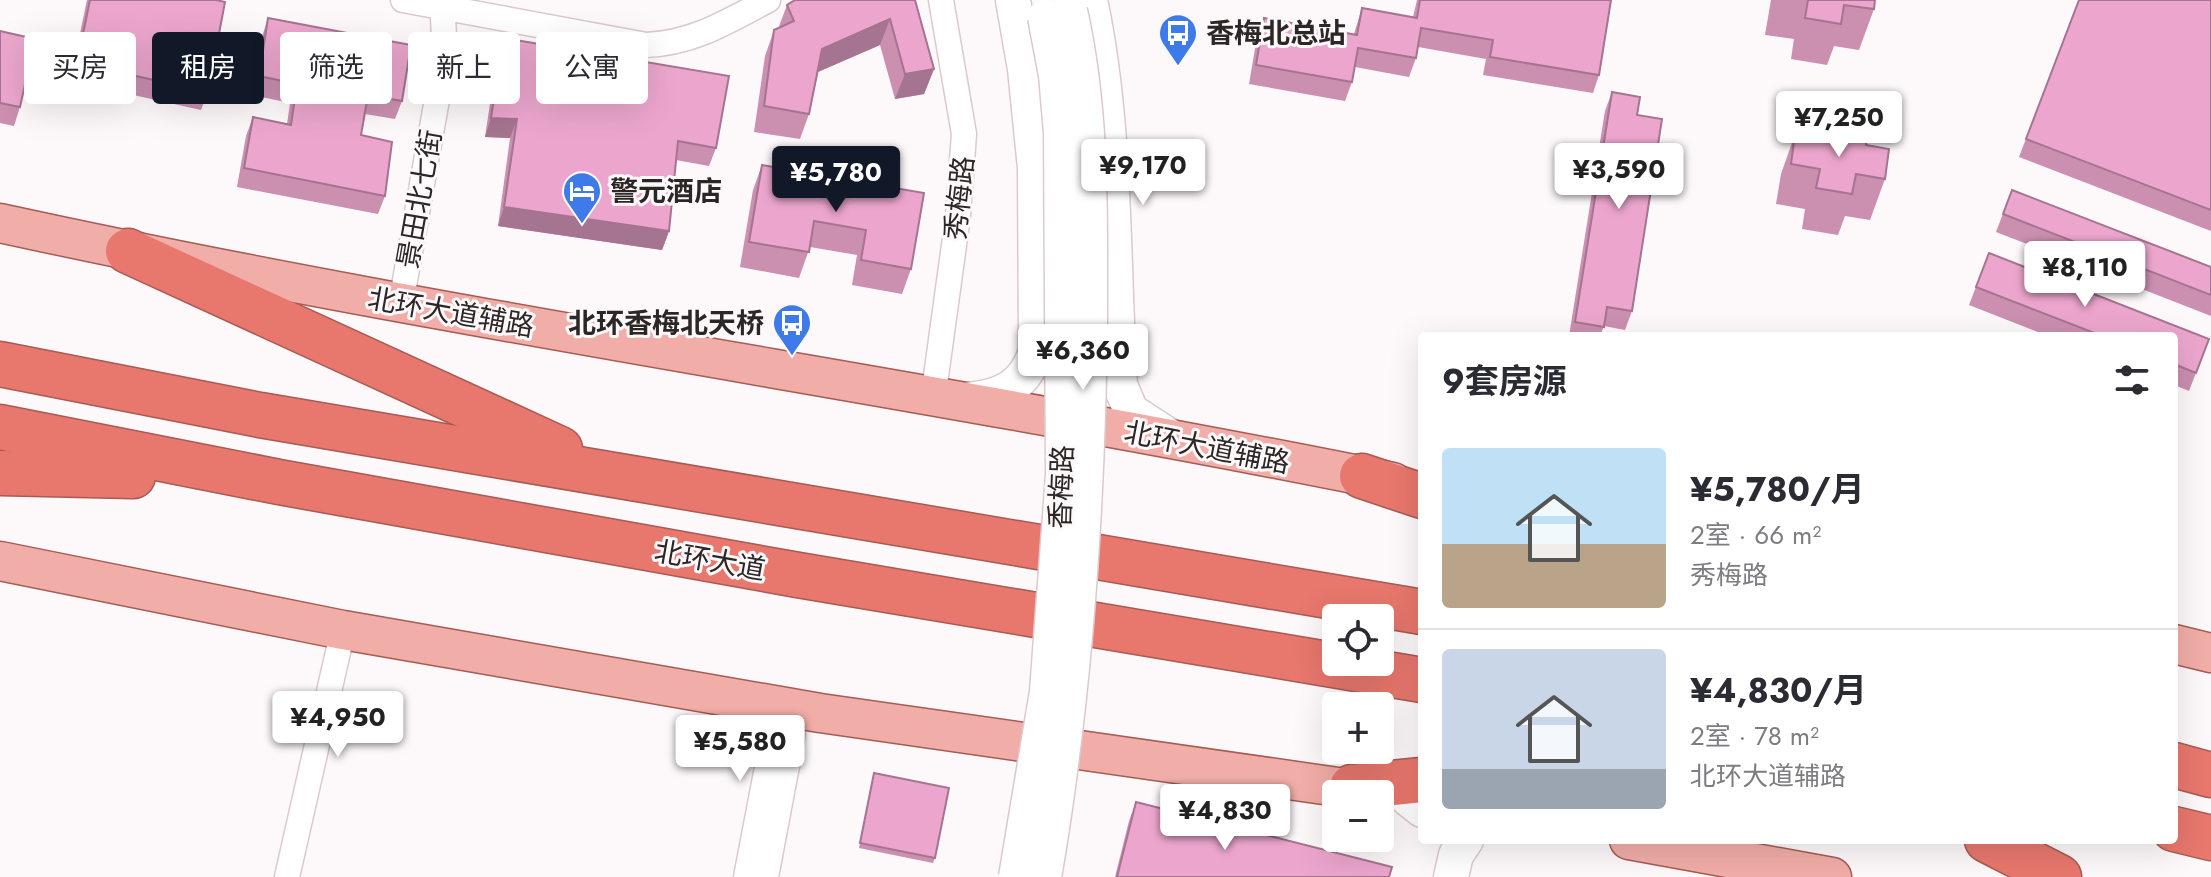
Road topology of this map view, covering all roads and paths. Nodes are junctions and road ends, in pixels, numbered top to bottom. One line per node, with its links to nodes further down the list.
1 (403, 0): 5 (street)
2 (768, 0): 5 (street)
3 (941, 0): 13 (street, 秀梅路)
4 (1013, 0): 11 (main road)
5 (443, 5): 9 (street, 景田北七街)
6 (1062, 6): 10 (main road); 41 (main road, 香梅路, bridge); 42 (main road, 香梅路, bridge)
7 (0, 223): 8 (main road, 北环大道辅路)
8 (128, 251): 9 (main road, 北环大道辅路); 16 (highway)
9 (401, 303): 13 (main road, 北环大道辅路)
10 (1118, 335): 11 (main road); 15 (main road)
11 (1038, 338): 13 (main road)
12 (0, 364): 16 (highway)
13 (943, 399): 15 (main road, 北环大道辅路)
14 (0, 427): 19 (highway, 北环大道)
15 (1186, 444): 18 (main road, 北环大道辅路)
16 (610, 472): 23 (highway)
17 (0, 473): 19 (highway)
18 (1362, 476): 20 (main road, 北环大道辅路); 21 (highway)
19 (279, 482): 27 (highway, 北环大道)
20 (1418, 487)
21 (1418, 495)
22 (0, 561): 24 (main road)
23 (1418, 611)
24 (343, 630): 28 (main road); 38 (street)
25 (2178, 645): 26 (main road)
26 (2211, 653)
27 (1418, 679)
28 (787, 707): 31 (main road); 39 (street); 40 (street)
29 (2178, 766): 30 (highway)
30 (2211, 775)
31 (1322, 783)
32 (1394, 794): 33 (highway)
33 (1418, 798)
34 (2178, 830): 35 (highway)
35 (2211, 838)
36 (1651, 844): 43 (main road)
37 (1995, 844): 44 (highway)
38 (287, 877)
39 (746, 877)
40 (766, 877)
41 (1016, 877)
42 (1044, 877)
43 (1832, 877)
44 (2059, 877)

